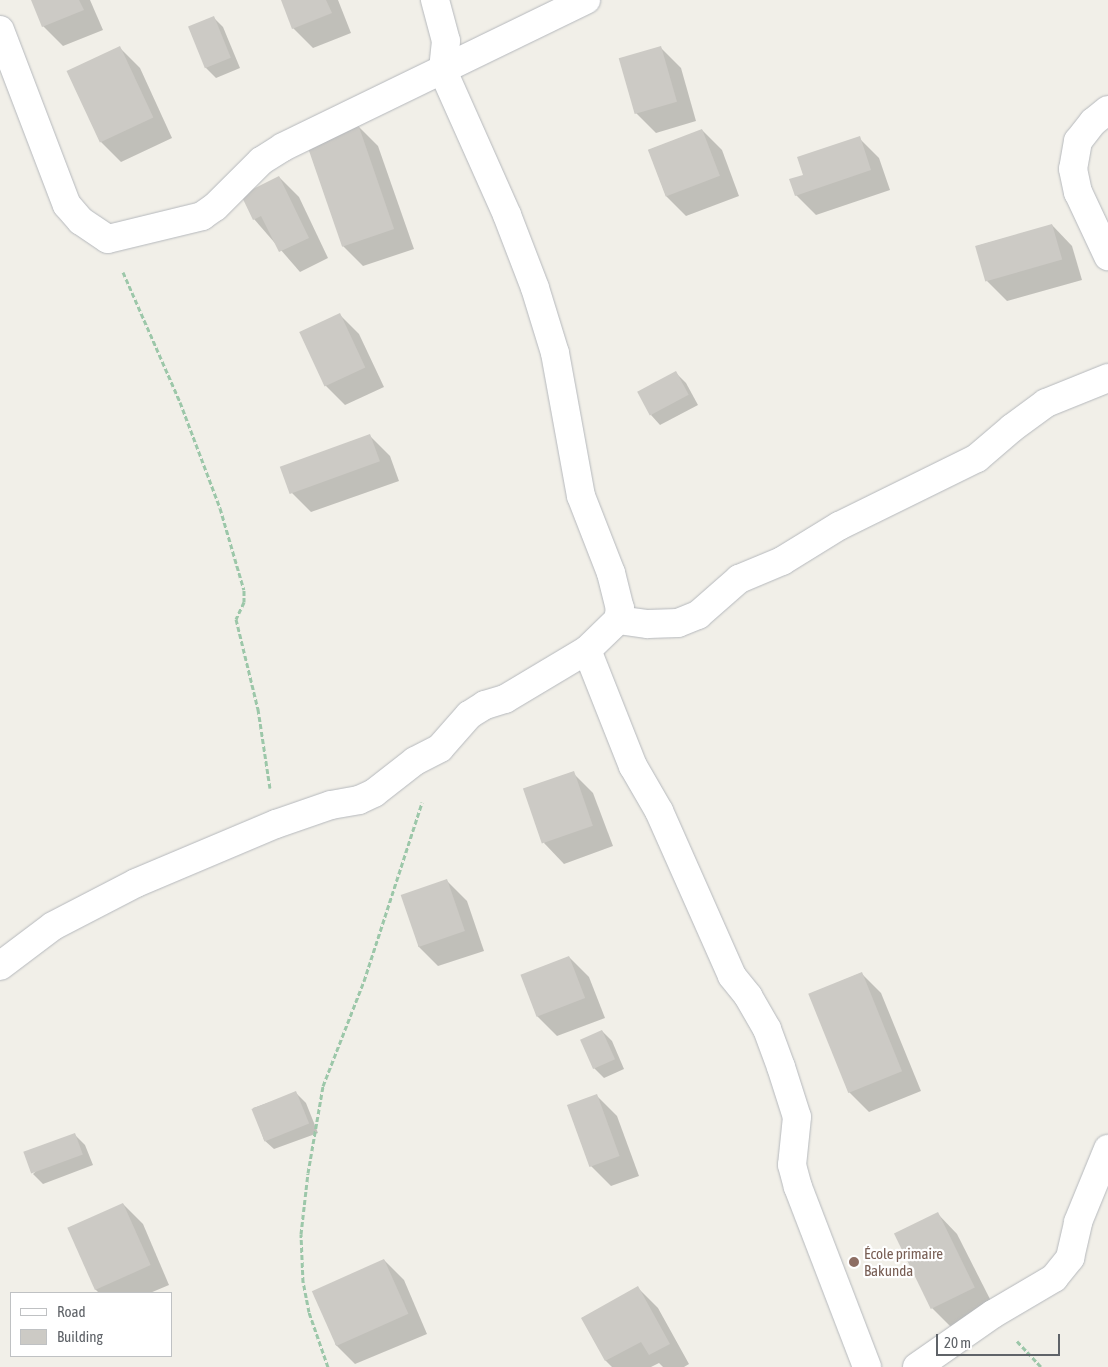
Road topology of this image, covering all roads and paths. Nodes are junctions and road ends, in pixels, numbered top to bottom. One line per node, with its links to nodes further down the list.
1 (435, 0): 4 (street)
2 (586, 0): 4 (street)
3 (0, 30): 6 (street)
4 (443, 71): 6 (street); 9 (street)
5 (1108, 110): 7 (street)
6 (108, 239): 12 (path)
7 (1108, 256)
8 (1108, 378): 9 (street)
9 (618, 620): 10 (street)
10 (587, 650): 11 (street); 16 (street)
11 (440, 748): 12 (street); 15 (path)
12 (276, 824): 13 (street)
13 (0, 966)
14 (1108, 1148): 17 (street)
15 (328, 1367)
16 (867, 1367)
17 (918, 1367)

